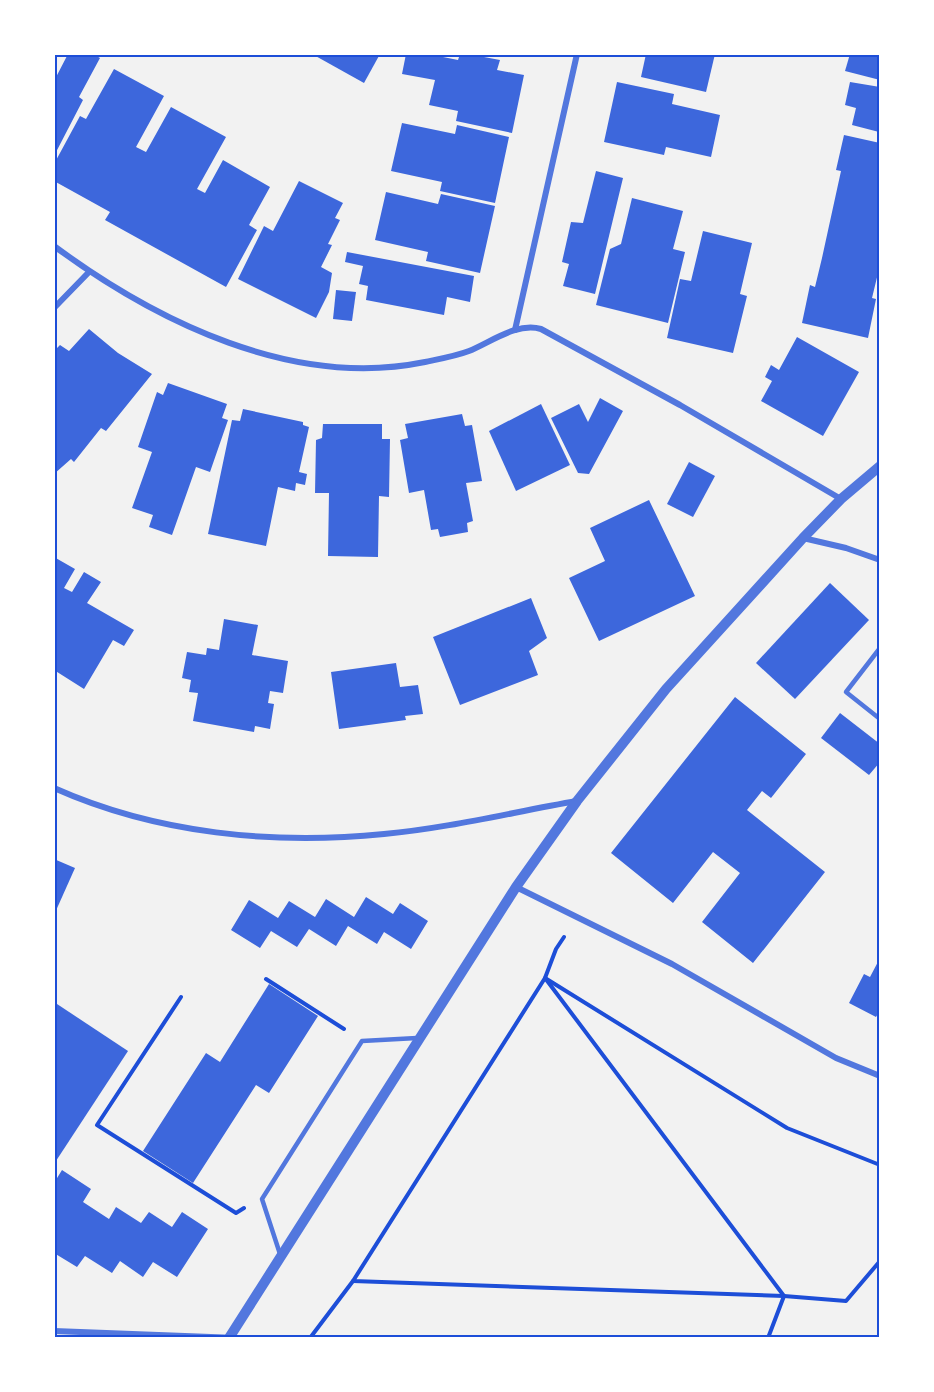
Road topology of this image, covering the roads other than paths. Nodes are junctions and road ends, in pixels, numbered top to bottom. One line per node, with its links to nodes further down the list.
1 (577, 54): 5 (street)
2 (54, 246): 3 (street)
3 (89, 272): 4 (street); 5 (street)
4 (54, 308)
5 (515, 330): 7 (street)
6 (880, 466): 7 (street)
7 (841, 499): 8 (street)
8 (802, 538): 9 (street); 13 (street)
9 (880, 560)
10 (880, 648): 11 (lane)
11 (880, 719)
12 (54, 788): 13 (street)
13 (578, 801): 14 (street)
14 (516, 887): 15 (street); 16 (street)
15 (420, 1038): 17 (street); 17 (lane)
16 (880, 1076)
17 (281, 1257): 19 (street)
18 (54, 1331): 19 (street)
19 (229, 1338): 20 (street)
20 (237, 1338)

